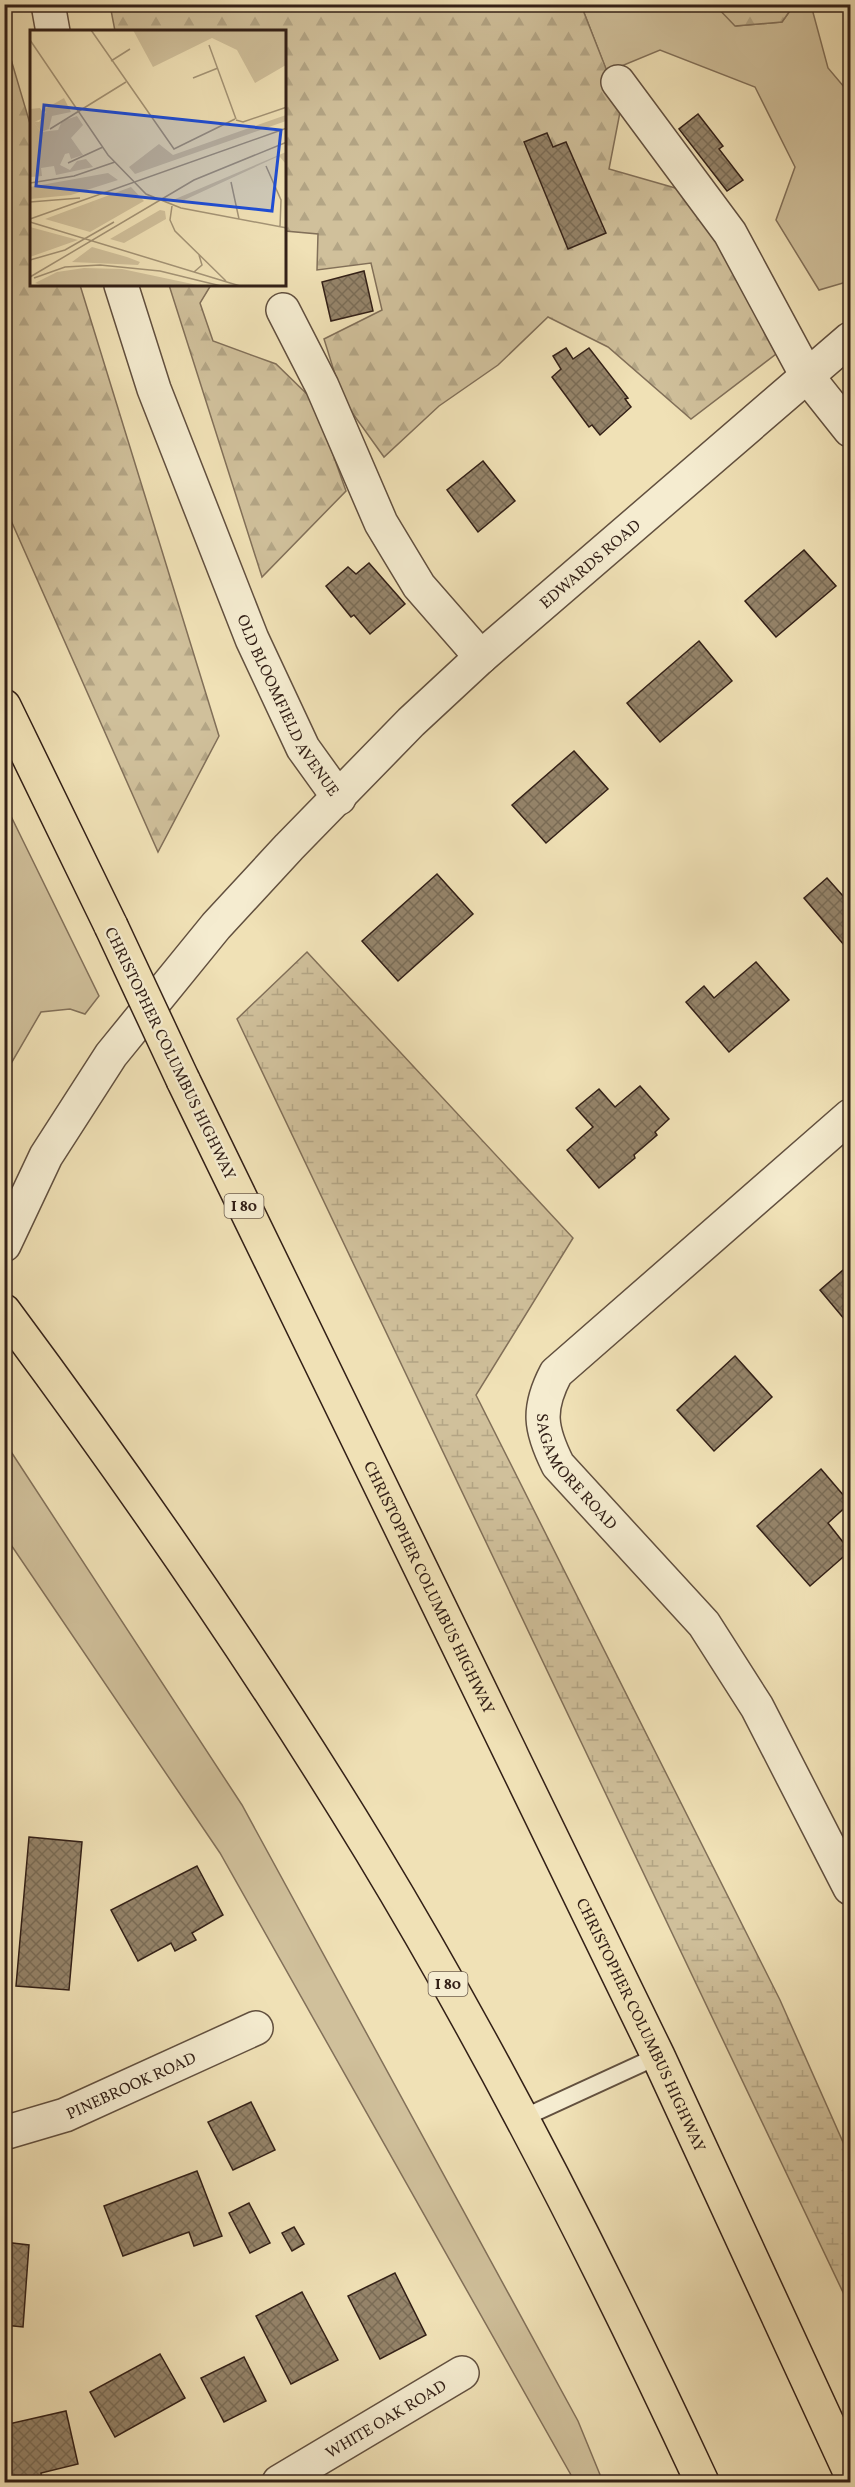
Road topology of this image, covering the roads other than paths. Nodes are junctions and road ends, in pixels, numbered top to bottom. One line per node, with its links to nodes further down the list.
1 (48, 4): 2 (street)
2 (53, 30)
3 (618, 82): 7 (street)
4 (121, 286): 11 (street, OLD BLOOMFIELD AVENUE)
5 (283, 310): 9 (street)
6 (850, 339): 7 (street, EDWARDS ROAD)
7 (807, 376): 8 (street); 9 (street, EDWARDS ROAD)
8 (850, 430)
9 (481, 657): 11 (street, EDWARDS ROAD)
10 (4, 705): 17 (highway, CHRISTOPHER COLUMBUS HIGHWAY / I 80, bridge)
11 (339, 798): 13 (street, OLD BLOOMFIELD AVENUE)
12 (850, 1116): 15 (street, SAGAMORE ROAD)
13 (4, 1245)
14 (4, 1311): 18 (highway, I 80)
15 (850, 1888)
16 (256, 2028): 19 (street, PINEBROOK ROAD)
17 (658, 2056): 18 (lane); 21 (highway, CHRISTOPHER COLUMBUS HIGHWAY / I 80)
18 (523, 2118): 23 (highway, I 80)
19 (4, 2133)
20 (462, 2373): 22 (street, WHITE OAK ROAD)
21 (850, 2472)
22 (279, 2482)
23 (702, 2482)

